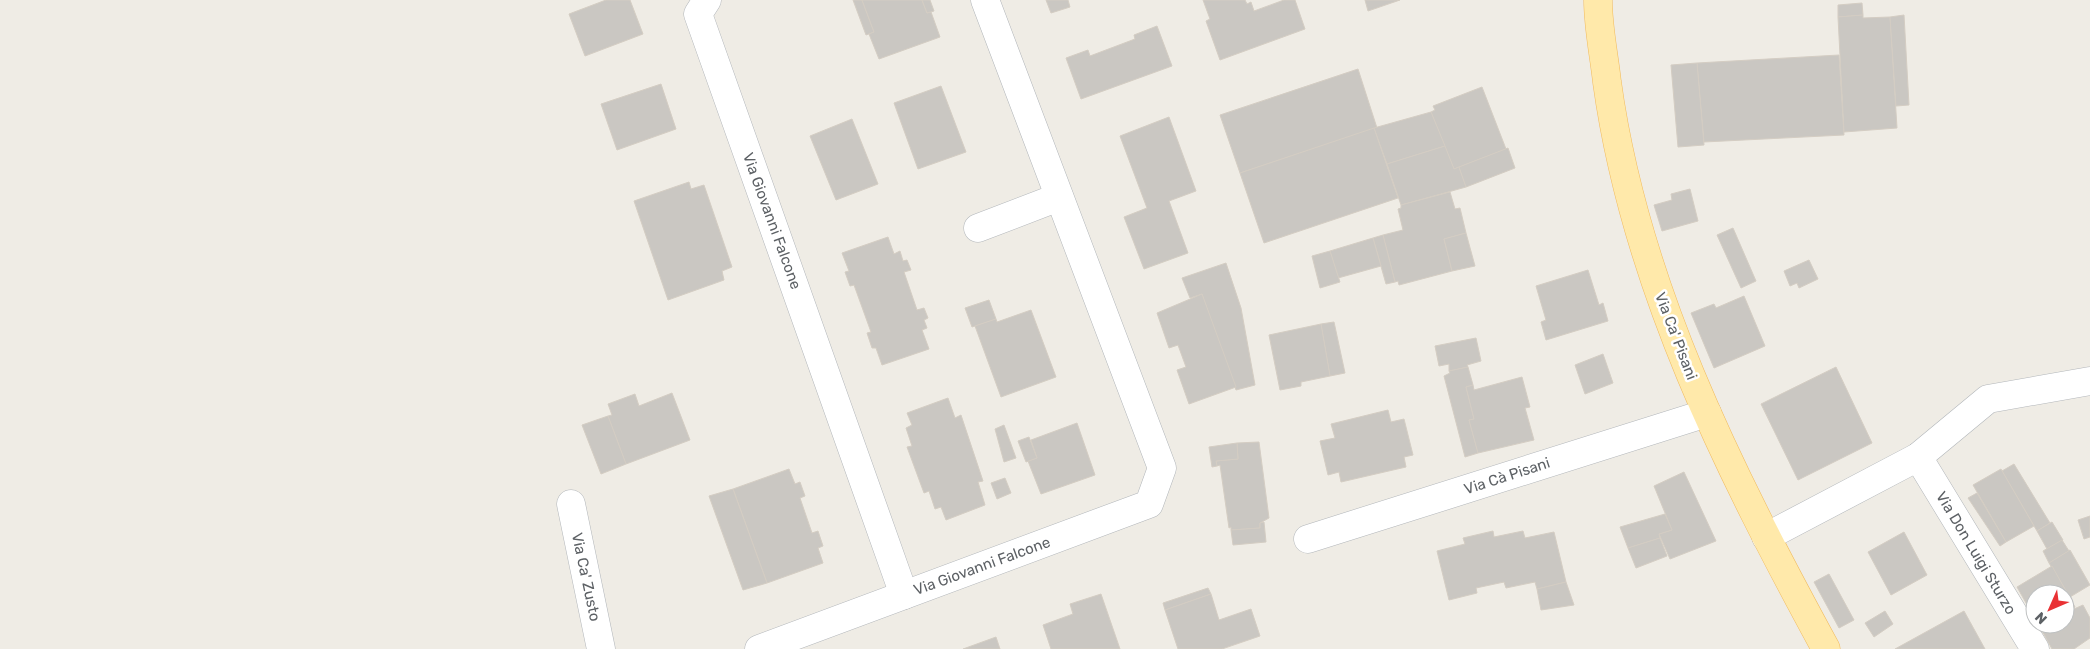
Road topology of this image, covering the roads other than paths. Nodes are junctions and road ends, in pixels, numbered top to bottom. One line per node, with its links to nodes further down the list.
1 (707, 0): 12 (street, Via Giovanni Falcone)
2 (985, 0): 4 (street, Via Giovanni Falcone)
3 (1598, 0): 7 (main road, Via Ca' Pisani)
4 (1059, 197): 5 (street); 12 (street, Via Giovanni Falcone)
5 (978, 228)
6 (2090, 380): 8 (street)
7 (1706, 412): 10 (main road, Via Ca' Pisani); 11 (street, Via Cà Pisani)
8 (1918, 457): 10 (street); 16 (street, Via Don Luigi Sturzo)
9 (571, 504): 13 (street, Via Ca' Zusto)
10 (1766, 537): 15 (main road, Via Ca' Pisani)
11 (1308, 539)
12 (904, 595): 14 (street)
13 (601, 649)
14 (759, 649)
15 (1826, 649)
16 (2035, 649)

